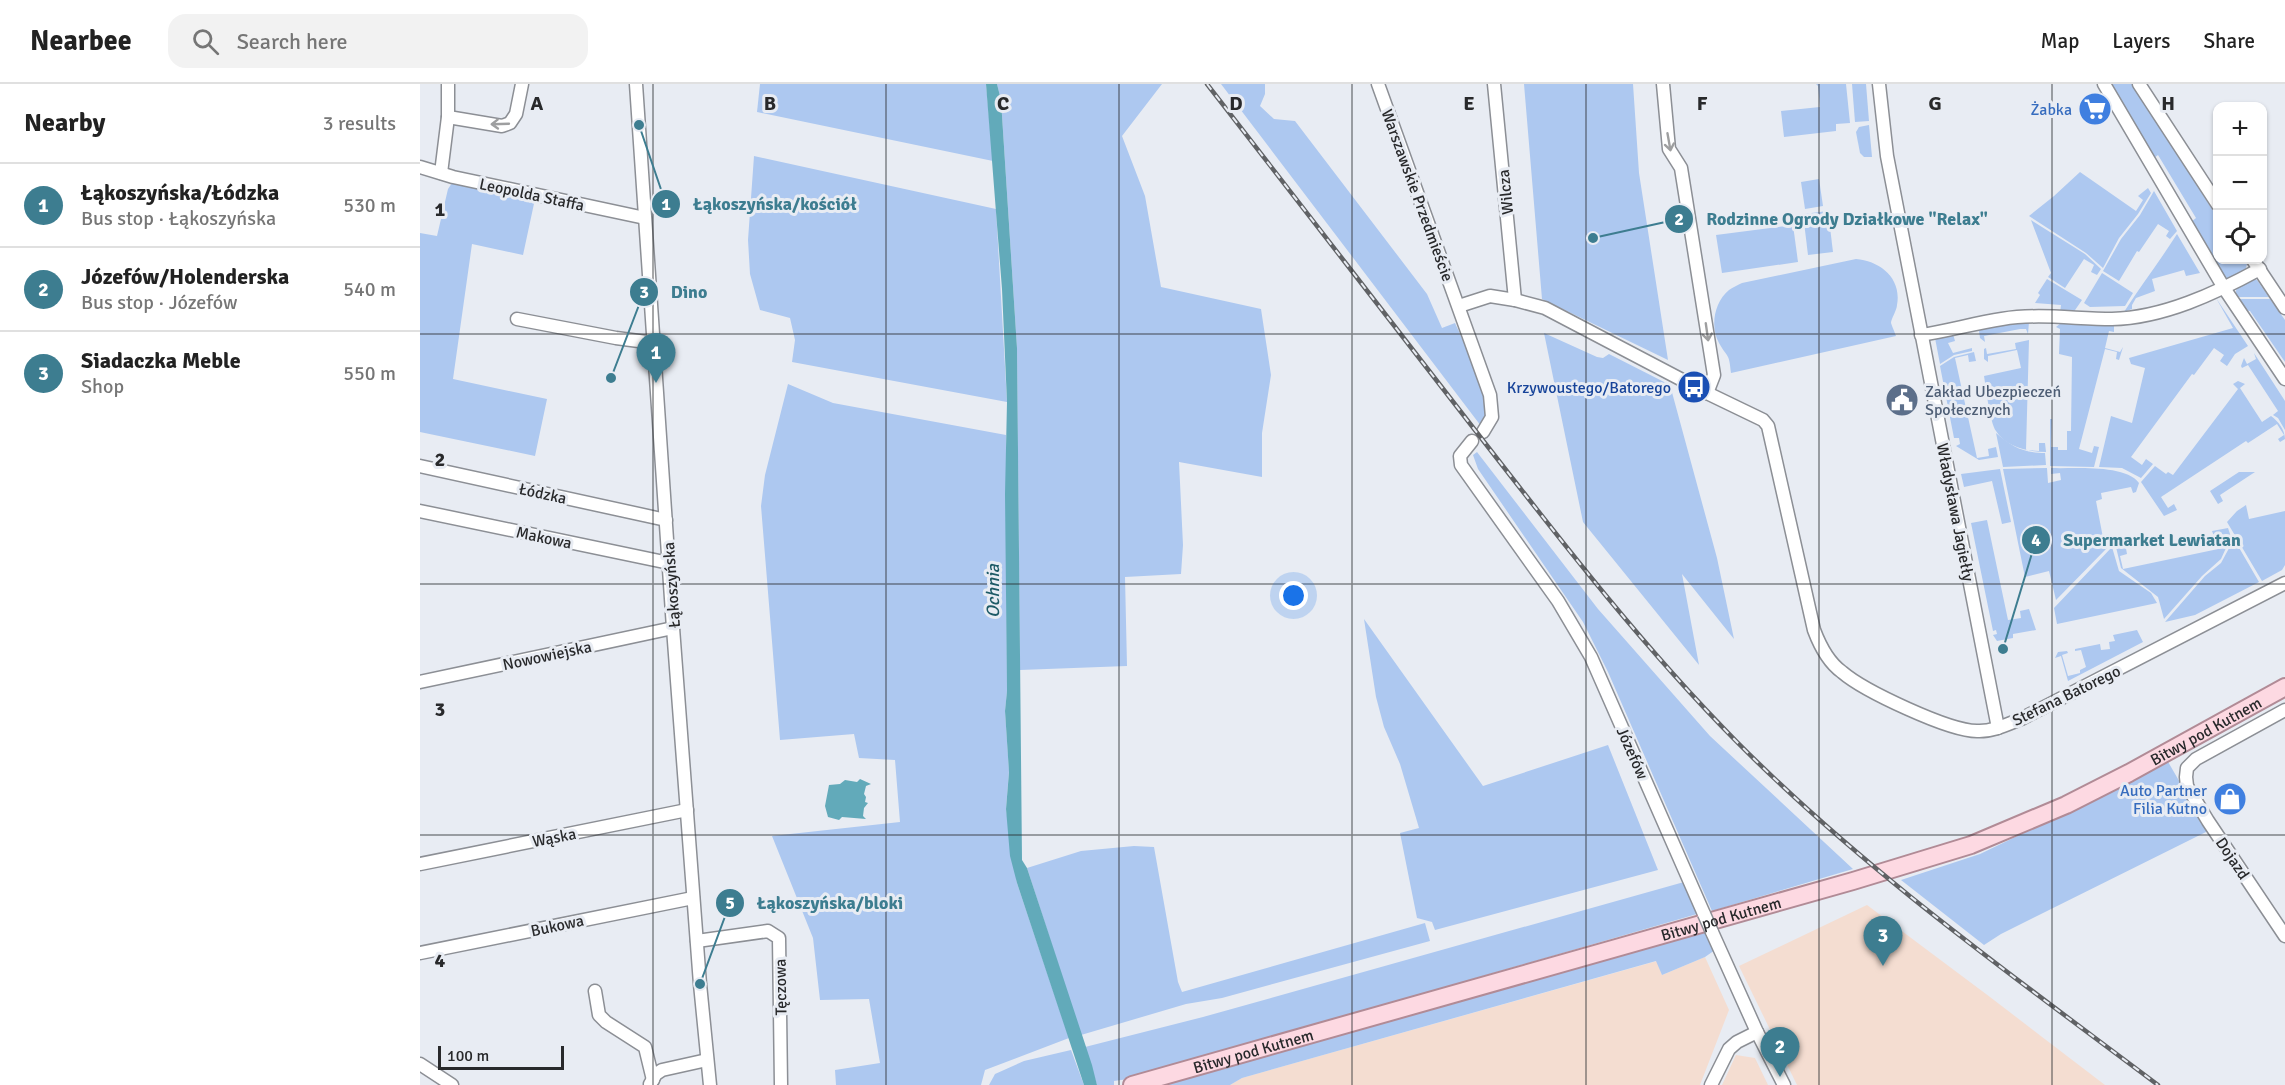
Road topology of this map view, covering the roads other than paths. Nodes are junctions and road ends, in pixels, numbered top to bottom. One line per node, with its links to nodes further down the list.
1 (448, 84): 10 (street)
2 (522, 84): 10 (street, one-way to 10)
3 (636, 84): 14 (street, Łąkoszyńska)
4 (1378, 84): 18 (street, Warszawskie Przedmieście)
5 (1494, 84): 17 (street, Wilcza)
6 (1663, 84): 24 (street, one-way to 24)
7 (1879, 84): 21 (street, Władysława Jagiełły)
8 (2104, 84): 16 (street)
9 (2139, 84): 13 (street)
10 (448, 117): 12 (street)
11 (420, 167): 12 (street, Leopolda Staffa)
12 (441, 173): 14 (street, Leopolda Staffa)
13 (2213, 199)
14 (645, 218): 22 (street, Łąkoszyńska)
15 (2256, 264): 16 (street); 19 (street)
16 (2224, 288): 21 (street); 23 (street)
17 (1515, 300): 18 (street, Stefana Batorego); 24 (street, Stefana Batorego)
18 (1459, 306): 25 (street)
19 (2285, 307)
20 (517, 320): 22 (street)
21 (1921, 335): 36 (street, Władysława Jagiełły)
22 (654, 343): 29 (street, Łąkoszyńska)
23 (2285, 379)
24 (1707, 393): 36 (street, Stefana Batorego)
25 (1483, 432)
26 (1472, 441): 44 (street, Józefów, bridge)
27 (420, 466): 29 (street, Łódzka)
28 (420, 511): 30 (street, Makowa)
29 (666, 520): 30 (street, Łąkoszyńska)
30 (669, 563): 32 (street, Łąkoszyńska)
31 (2285, 584): 36 (street, Stefana Batorego)
32 (674, 628): 33 (street, Nowowiejska); 37 (street, Łąkoszyńska)
33 (420, 682)
34 (2285, 687): 51 (main road, Bitwy pod Kutnem)
35 (2285, 710): 40 (street, Dojazd)
36 (1998, 728)
37 (687, 810): 38 (street, Wąska); 39 (street, Łąkoszyńska)
38 (420, 864)
39 (693, 898): 41 (street, Łąkoszyńska); 42 (street, Bukowa)
40 (2285, 936)
41 (697, 941): 45 (street, Łąkoszyńska); 50 (street, Tęczowa)
42 (420, 953)
43 (595, 991): 47 (street)
44 (1757, 1032): 52 (street); 53 (street, Józefów)
45 (707, 1060): 47 (street); 49 (street, Łąkoszyńska)
46 (420, 1064): 48 (street)
47 (651, 1082)
48 (452, 1085)
49 (710, 1085)
50 (782, 1085)
51 (1132, 1085)
52 (1711, 1085)
53 (1784, 1085)

